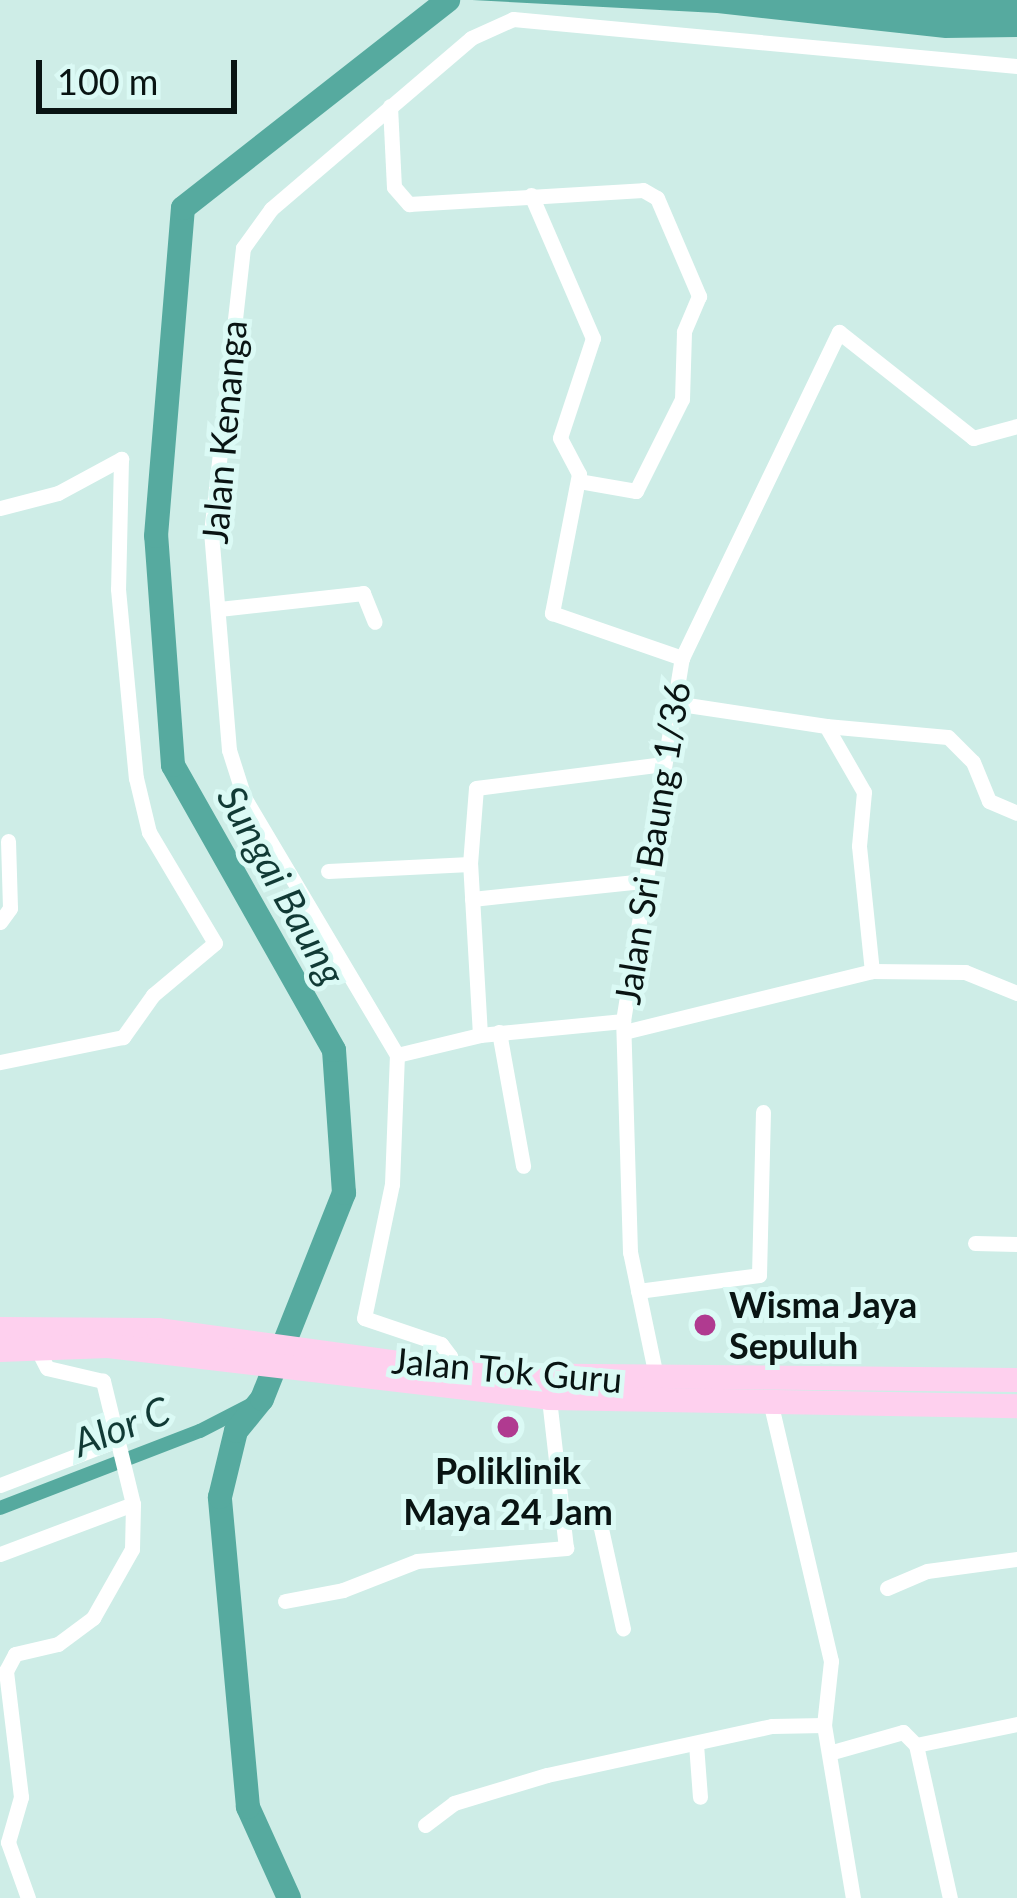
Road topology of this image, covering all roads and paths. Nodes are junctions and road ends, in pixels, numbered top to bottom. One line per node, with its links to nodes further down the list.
1 (1017, 66): 2 (street, Jalan Kenanga)
2 (390, 106): 3 (street); 7 (street, Jalan Kenanga)
3 (530, 195): 5 (street); 5 (street)
4 (1017, 426): 9 (street, Jalan Sri Baung 1/36)
5 (578, 481): 9 (street)
6 (0, 508): 26 (street)
7 (219, 609): 8 (street); 25 (street, Jalan Kenanga)
8 (375, 622)
9 (682, 658): 10 (street, Jalan Sri Baung 1/36)
10 (674, 703): 11 (street); 12 (street, Jalan Sri Baung 1/36)
11 (826, 726): 13 (street); 20 (street)
12 (663, 764): 15 (street); 17 (street, Jalan Sri Baung 1/36)
13 (1017, 813)
14 (8, 841): 19 (street)
15 (470, 864): 16 (street); 18 (street)
16 (328, 871)
17 (641, 880): 18 (street); 22 (street, Jalan Sri Baung 1/36)
18 (472, 899): 24 (street)
19 (0, 922)
20 (872, 971): 21 (street); 22 (street)
21 (1017, 993)
22 (623, 1026): 23 (street); 31 (street, Jalan Sri Baung 1/36)
23 (499, 1033): 24 (street); 28 (street)
24 (480, 1035): 25 (street)
25 (397, 1055): 37 (street)
26 (0, 1062)
27 (764, 1112): 31 (street)
28 (523, 1166)
29 (974, 1243): 30 (street)
30 (1017, 1244)
31 (638, 1291): 38 (street, Jalan Sri Baung 1/36)
32 (0, 1329): 35 (main road, Jalan Tok Guru)
33 (36, 1346): 34 (main road, Jalan Tok Guru); 35 (main road, Jalan Tok Guru); 42 (street)
34 (0, 1350)
35 (229, 1350): 36 (main road, Jalan Tok Guru)
36 (348, 1367): 37 (main road, Jalan Tok Guru); 40 (main road, Jalan Tok Guru)
37 (446, 1371): 38 (main road, Jalan Tok Guru)
38 (657, 1382): 39 (main road, Jalan Tok Guru)
39 (1015, 1393): 41 (main road, Jalan Tok Guru)
40 (549, 1398): 41 (main road, Jalan Tok Guru); 45 (street)
41 (770, 1401): 52 (street)
42 (113, 1446): 43 (street); 44 (street)
43 (0, 1485)
44 (131, 1497): 46 (street); 58 (street)
45 (564, 1509): 49 (street); 50 (street)
46 (0, 1554)
47 (1017, 1559): 48 (street)
48 (886, 1588)
49 (285, 1600)
50 (623, 1629)
51 (1017, 1724): 54 (street)
52 (824, 1725): 53 (street); 55 (street)
53 (696, 1744): 56 (street); 57 (street)
54 (916, 1745): 55 (street); 60 (street)
55 (829, 1753): 59 (street)
56 (700, 1797)
57 (425, 1825)
58 (28, 1898)
59 (854, 1898)
60 (950, 1898)

